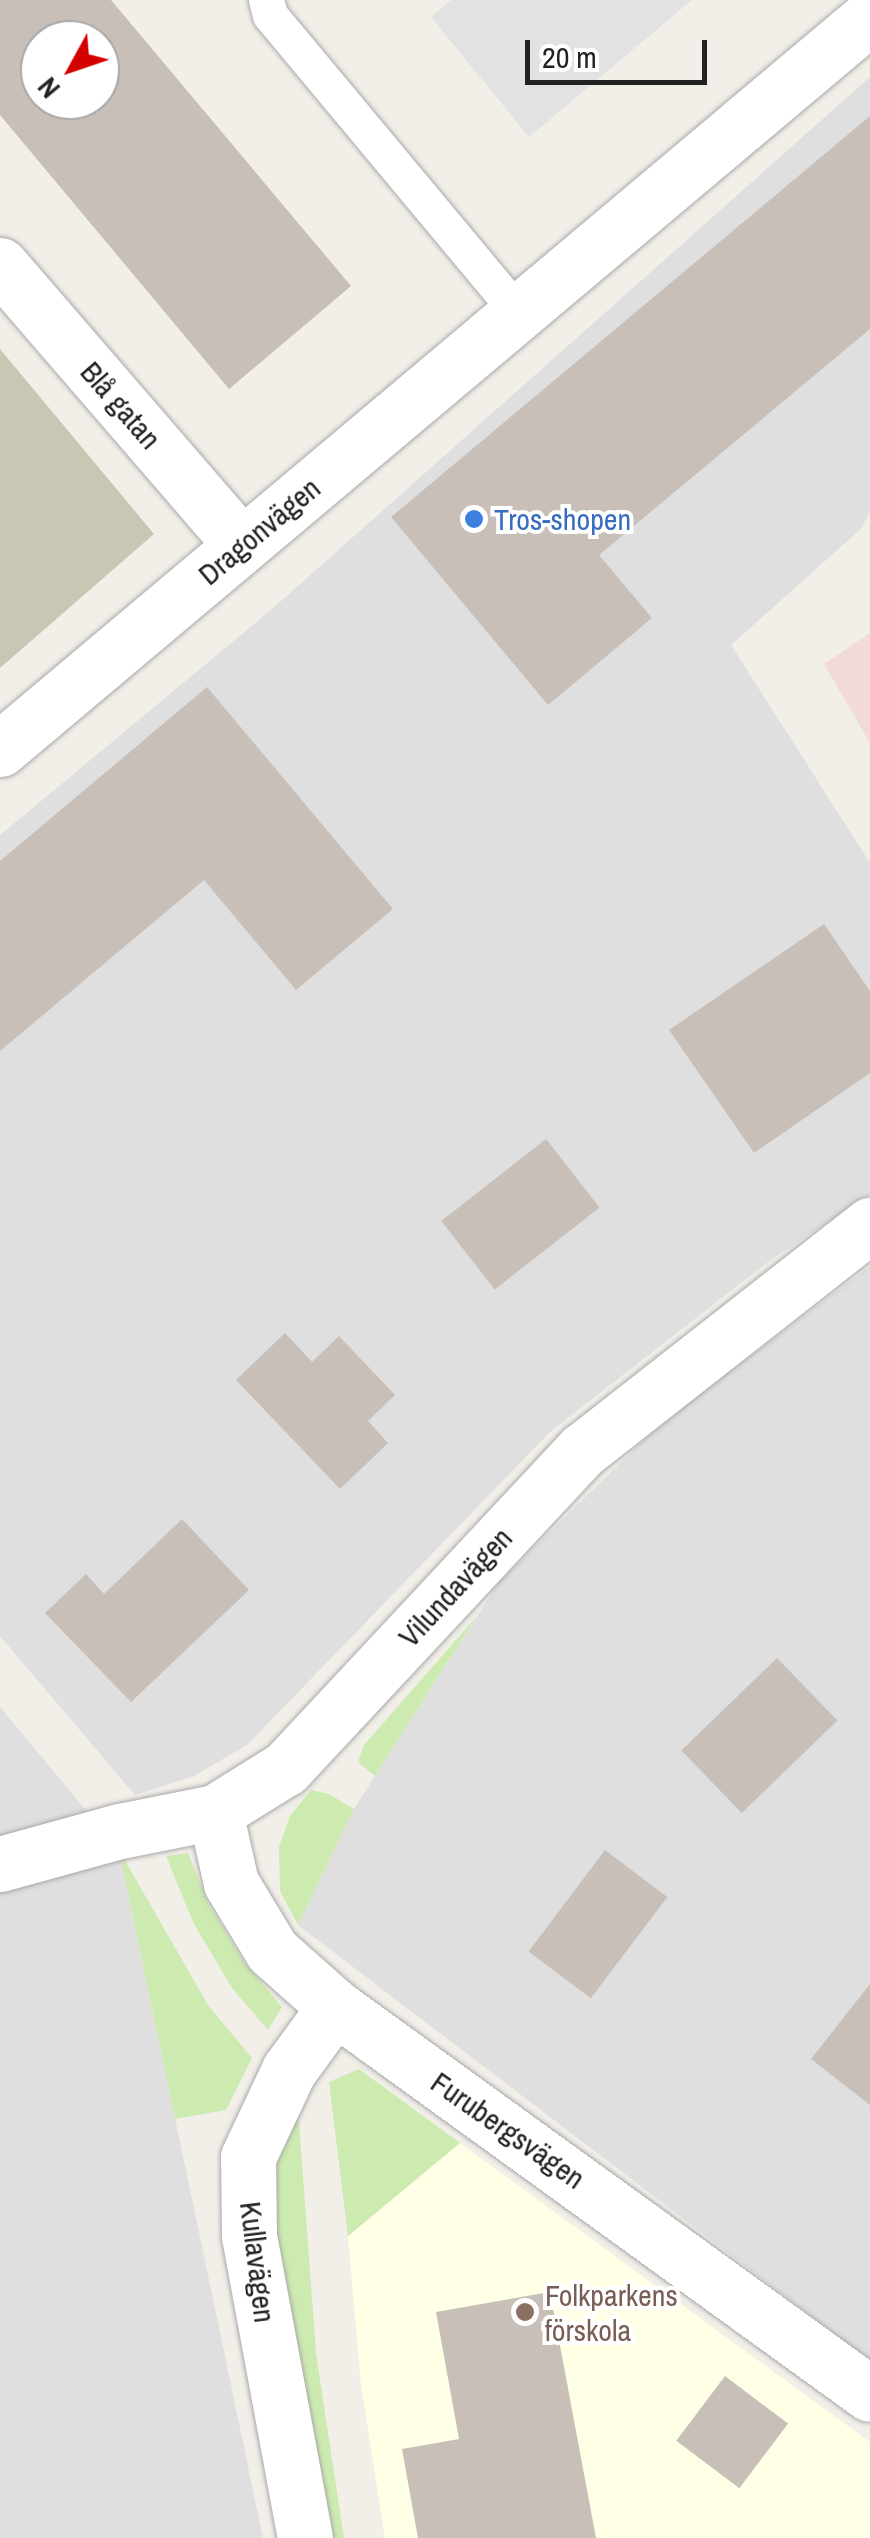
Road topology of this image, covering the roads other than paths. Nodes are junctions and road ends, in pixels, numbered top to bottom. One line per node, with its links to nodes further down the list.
1 (266, 0): 4 (lane)
2 (870, 17): 4 (street, Dragonvägen)
3 (0, 265): 5 (street, Blå gatan)
4 (518, 313): 5 (street, Dragonvägen)
5 (242, 546): 6 (street, Dragonvägen)
6 (0, 749)
7 (870, 1225): 8 (street, Vilundavägen)
8 (215, 1812): 9 (street, Vilundavägen); 10 (street, Furubergsvägen)
9 (0, 1864)
10 (334, 2006): 11 (street, Furubergsvägen); 12 (street, Kullavägen)
11 (870, 2394)
12 (305, 2538)

